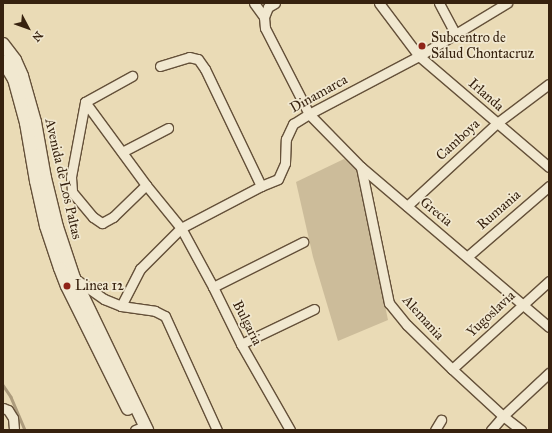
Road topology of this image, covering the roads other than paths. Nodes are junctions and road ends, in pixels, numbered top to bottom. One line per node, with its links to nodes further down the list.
1 (254, 3): 6 (street)
2 (275, 3): 6 (street)
3 (379, 3): 9 (street, Irlanda)
4 (439, 3): 7 (street)
5 (506, 3): 7 (street, Dinamarca)
6 (264, 17): 15 (street, Grecia)
7 (456, 35): 9 (street, Dinamarca)
8 (3, 44): 28 (main road, Avenida de Los Paltas)
9 (419, 56): 15 (street, Dinamarca); 16 (street, Irlanda)
10 (3, 61): 28 (main road, Avenida de Los Paltas)
11 (160, 66): 22 (street)
12 (132, 76): 14 (street)
13 (549, 84): 16 (street, Camboya)
14 (85, 102): 18 (street, Bulgaria); 21 (street)
15 (309, 114): 19 (street, Grecia); 22 (street, Dinamarca)
16 (497, 123): 20 (street, Irlanda); 24 (street, Camboya)
17 (168, 128): 18 (street)
18 (122, 152): 21 (street, Bulgaria)
19 (361, 167): 24 (street, Grecia); 36 (street, Alemania)
20 (549, 167)
21 (146, 185): 25 (street, Bulgaria)
22 (261, 186): 25 (street, Dinamarca)
23 (549, 186): 27 (street, Rumania)
24 (407, 206): 27 (street, Grecia)
25 (181, 228): 30 (street, Bulgaria); 32 (street, Dinamarca)
26 (303, 242): 30 (street)
27 (468, 256): 31 (street, Grecia)
28 (70, 279): 32 (street); 41 (main road, Avenida de Los Paltas)
29 (549, 281): 31 (street, Yugoslavia)
30 (214, 287): 35 (street, Bulgaria)
31 (523, 303): 34 (street, Grecia); 36 (street, Yugoslavia)
32 (121, 306): 43 (street)
33 (314, 309): 35 (street)
34 (549, 327)
35 (241, 344): 44 (street, Bulgaria)
36 (452, 369): 39 (street, Alemania)
37 (549, 373): 39 (street)
38 (3, 408): 42 (street)
39 (503, 416): 46 (street); 47 (street, Alemania)
40 (441, 420): 45 (street)
41 (140, 429)
42 (14, 430)
43 (217, 430)
44 (290, 430)
45 (435, 430)
46 (491, 430)
47 (520, 430)

